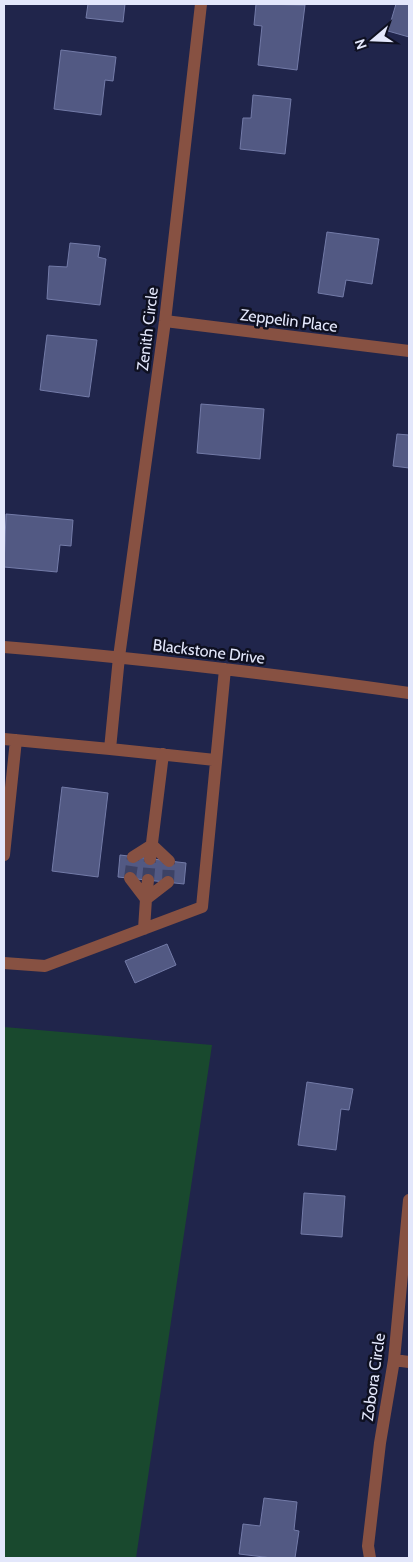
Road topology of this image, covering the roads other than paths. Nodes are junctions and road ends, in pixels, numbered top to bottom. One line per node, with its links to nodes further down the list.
1 (201, 4): 2 (street, Zenith Circle)
2 (164, 321): 3 (street, Zeppelin Place); 5 (street, Zenith Circle)
3 (409, 351)
4 (4, 647): 5 (street, Blackstone Drive)
5 (118, 657): 6 (street, Blackstone Drive); 9 (street, Zenith Circle)
6 (225, 669): 7 (street, Blackstone Drive); 11 (street)
7 (409, 693)
8 (10, 739): 9 (street); 12 (street)
9 (110, 749): 10 (street)
10 (163, 754): 11 (street); 15 (street)
11 (216, 760): 25 (street)
12 (8, 776): 13 (street)
13 (7, 800): 14 (street)
14 (5, 825): 16 (street)
15 (152, 845): 18 (street); 19 (street); 20 (street)
16 (4, 848): 17 (street)
17 (4, 855)
18 (133, 857)
19 (150, 858)
20 (169, 861)
21 (130, 878): 24 (street)
22 (148, 880): 24 (street)
23 (168, 882): 24 (street)
24 (146, 899): 25 (street)
25 (144, 929): 26 (street)
26 (4, 963)
27 (409, 1200): 28 (street, Zobora Circle)
28 (394, 1360): 29 (street); 30 (street, Zobora Circle)
29 (409, 1362)
30 (370, 1558)

